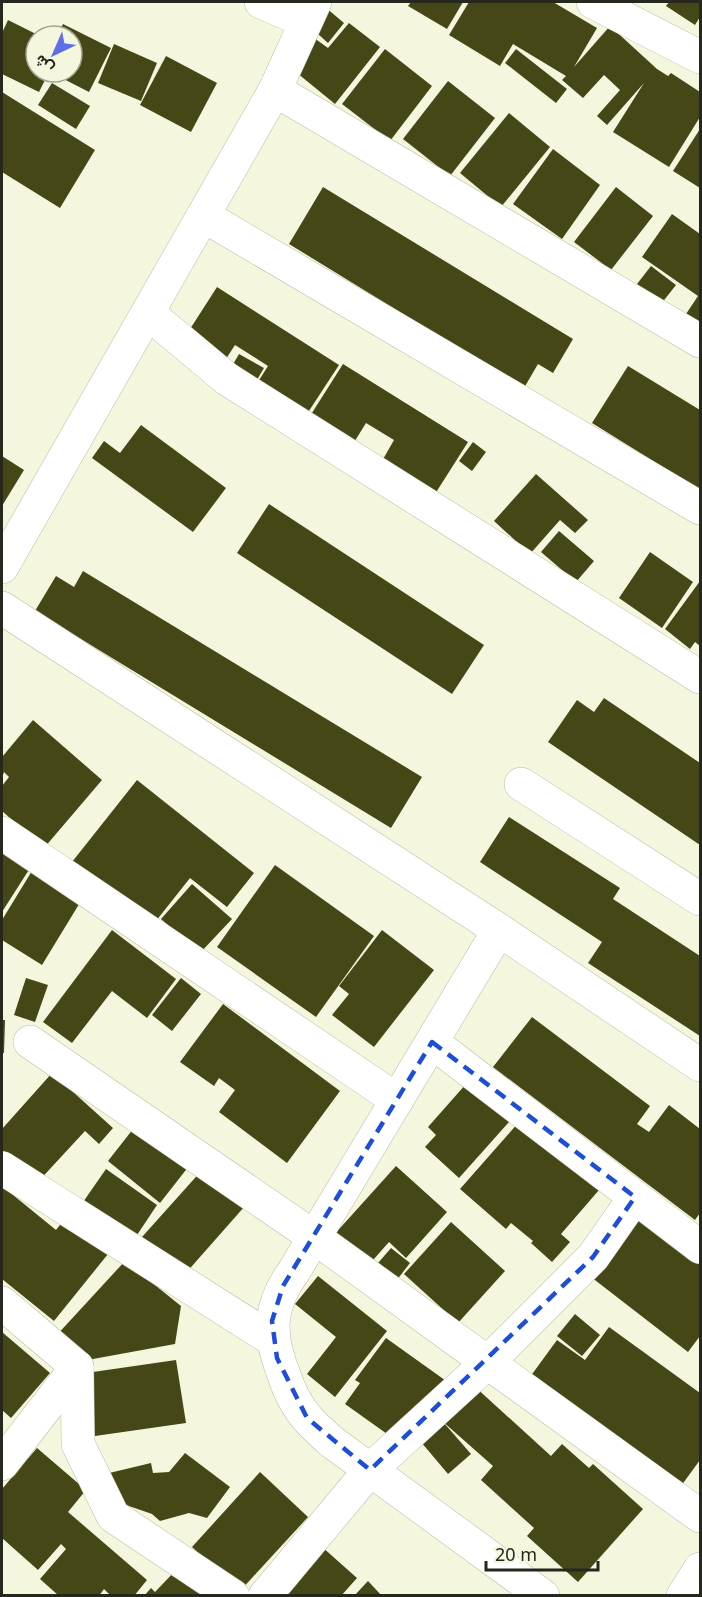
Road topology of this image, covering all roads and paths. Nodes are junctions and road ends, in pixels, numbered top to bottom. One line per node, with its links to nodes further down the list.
1 (261, 2): 3 (street)
2 (593, 2): 4 (street)
3 (310, 11): 5 (street)
4 (700, 57)
5 (275, 90): 6 (street); 8 (street)
6 (204, 216): 7 (street); 9 (street)
7 (148, 313): 10 (street); 12 (street)
8 (700, 341)
9 (700, 508)
10 (2, 567)
11 (2, 608): 16 (street)
12 (700, 677)
13 (521, 784): 15 (street)
14 (2, 833): 20 (street)
15 (700, 899)
16 (499, 930): 18 (street); 19 (street)
17 (30, 1042): 23 (street)
18 (432, 1042): 20 (street); 22 (street)
19 (700, 1065)
20 (397, 1100): 23 (street)
21 (2, 1167): 26 (street)
22 (635, 1197): 24 (street); 27 (street)
23 (314, 1237): 26 (street); 27 (street)
24 (700, 1246)
25 (2, 1303): 28 (street)
26 (273, 1340): 30 (street)
27 (488, 1362): 30 (street); 31 (street)
28 (77, 1367): 29 (street); 33 (street)
29 (2, 1464)
30 (370, 1470): 34 (street); 35 (street)
31 (700, 1516)
32 (700, 1569): 36 (street)
33 (233, 1596)
34 (265, 1596)
35 (543, 1596)
36 (683, 1596)

